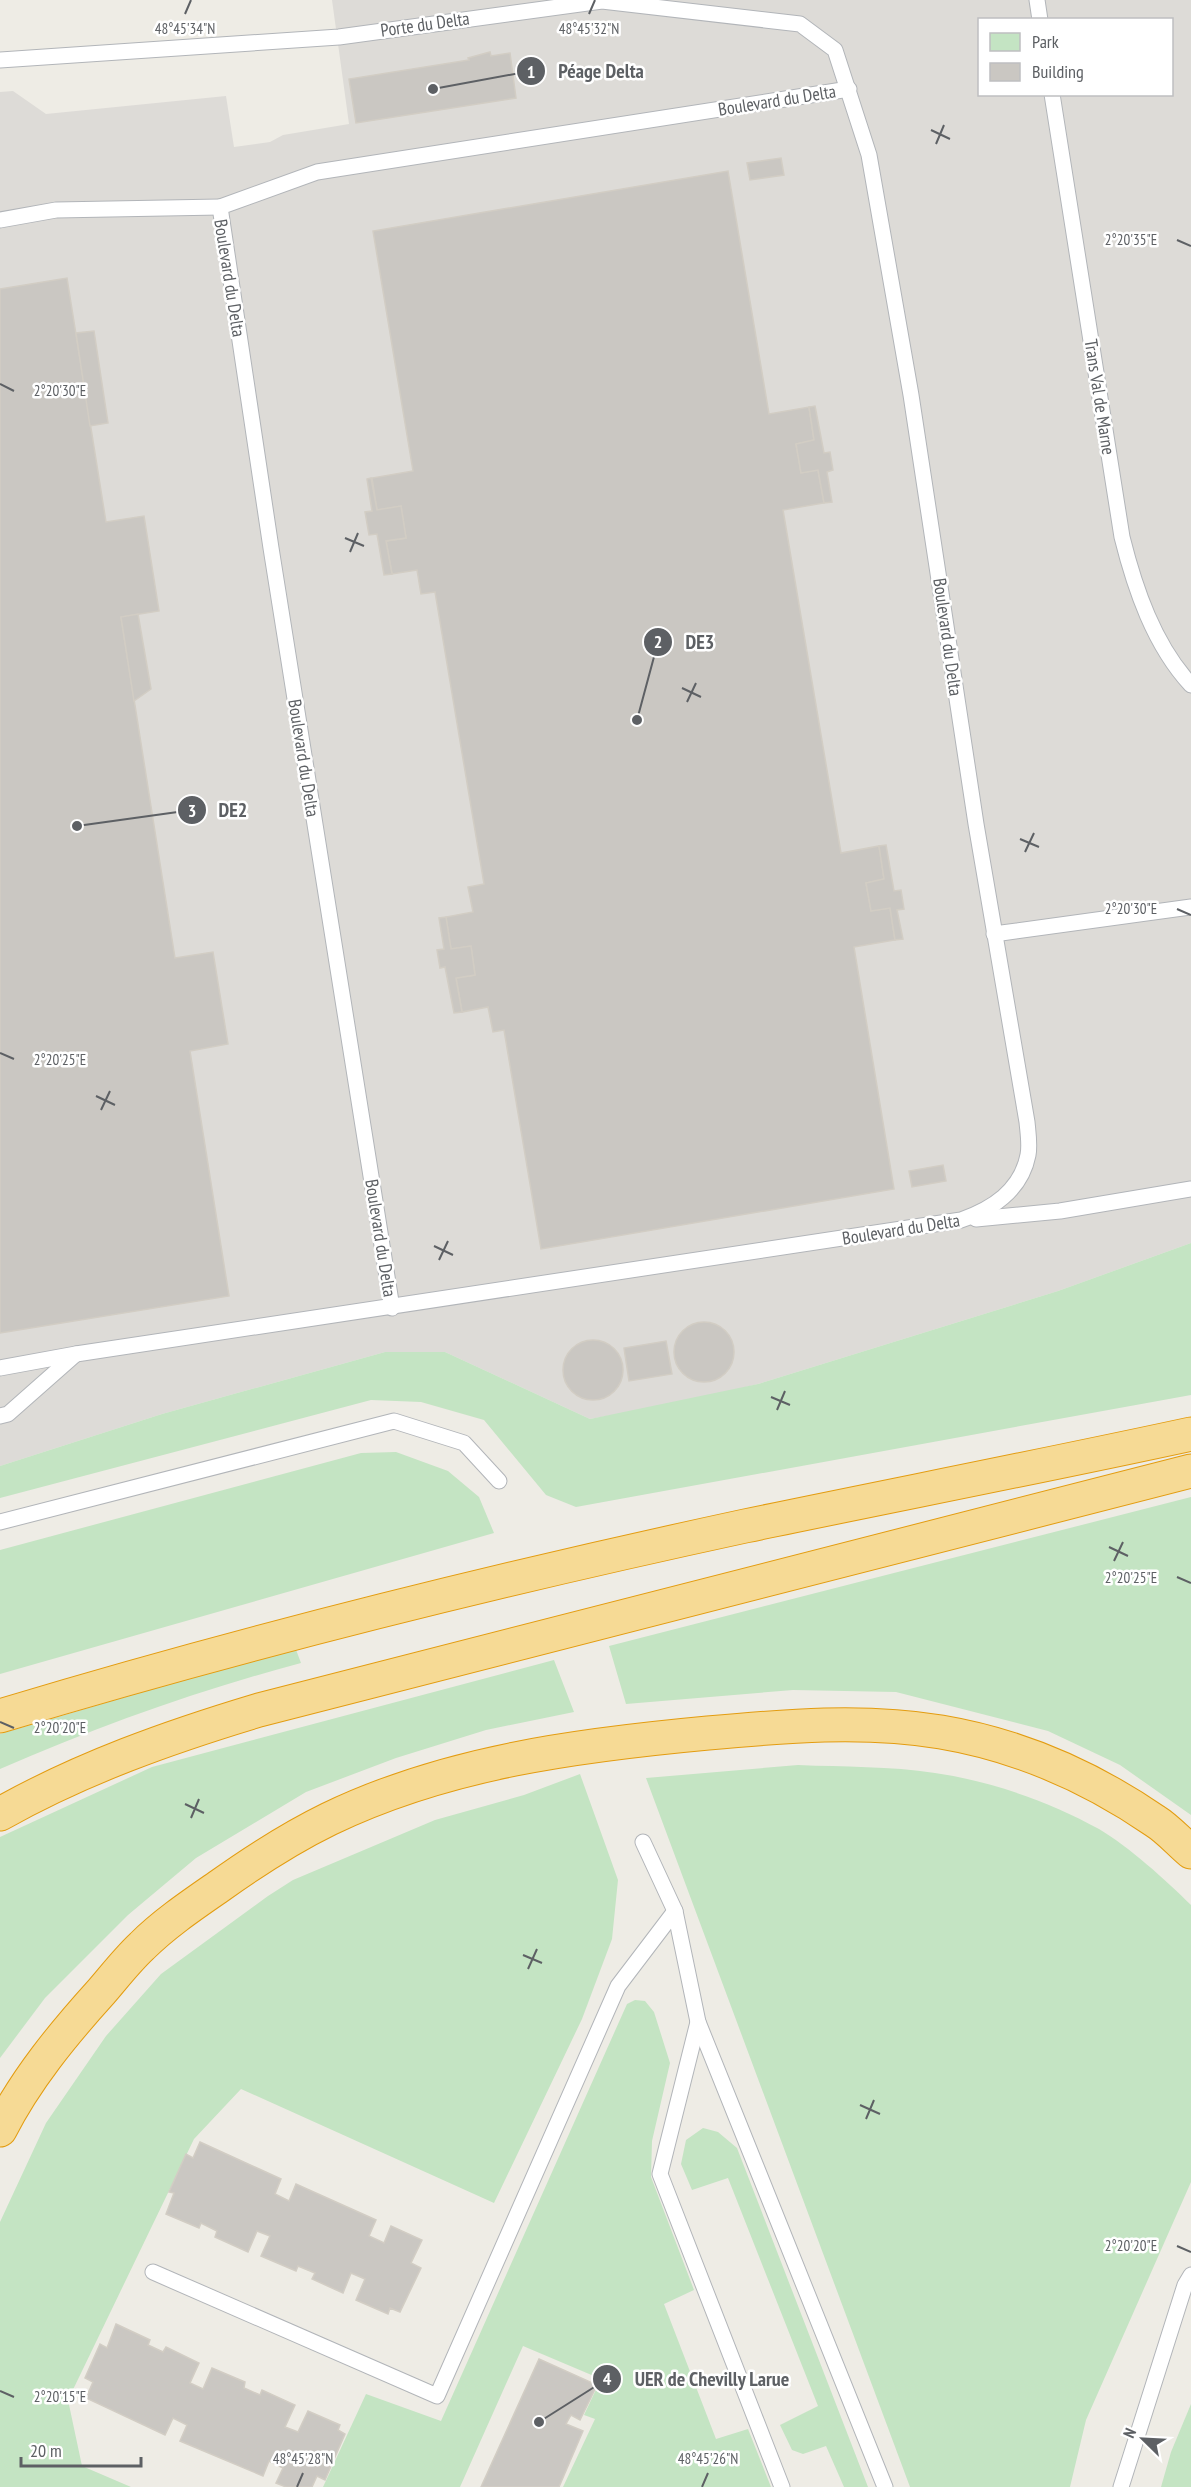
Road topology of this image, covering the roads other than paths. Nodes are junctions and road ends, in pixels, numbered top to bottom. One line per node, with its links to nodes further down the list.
1 (602, 0): 4 (lane, Porte du Delta); 5 (lane, Porte du Delta)
2 (1037, 0): 3 (lane)
3 (1040, 18)
4 (0, 60)
5 (849, 89): 7 (lane, Boulevard du Delta); 11 (lane, Boulevard du Delta)
6 (1052, 96): 9 (lane, Trans Val de Marne)
7 (220, 207): 8 (lane, Boulevard du Delta); 14 (lane, Boulevard du Delta)
8 (0, 220)
9 (1191, 685)
10 (1191, 907): 11 (lane)
11 (994, 934): 13 (lane, Boulevard du Delta)
12 (1191, 1189): 13 (lane)
13 (961, 1220): 14 (lane, Boulevard du Delta)
14 (392, 1308): 15 (lane, Boulevard du Delta)
15 (76, 1354): 16 (lane, Boulevard du Delta); 17 (lane)
16 (0, 1368)
17 (0, 1416)
18 (1191, 1434): 22 (highway)
19 (1191, 1471): 23 (highway)
20 (499, 1481): 21 (lane)
21 (0, 1522)
22 (0, 1716)
23 (0, 1814)
24 (643, 1842): 26 (lane)
25 (1191, 1852): 28 (highway)
26 (675, 1911): 27 (lane); 29 (lane)
27 (698, 2022): 31 (lane); 32 (lane)
28 (0, 2130)
29 (153, 2272)
30 (1191, 2275): 33 (lane)
31 (782, 2487)
32 (885, 2487)
33 (1120, 2487)

